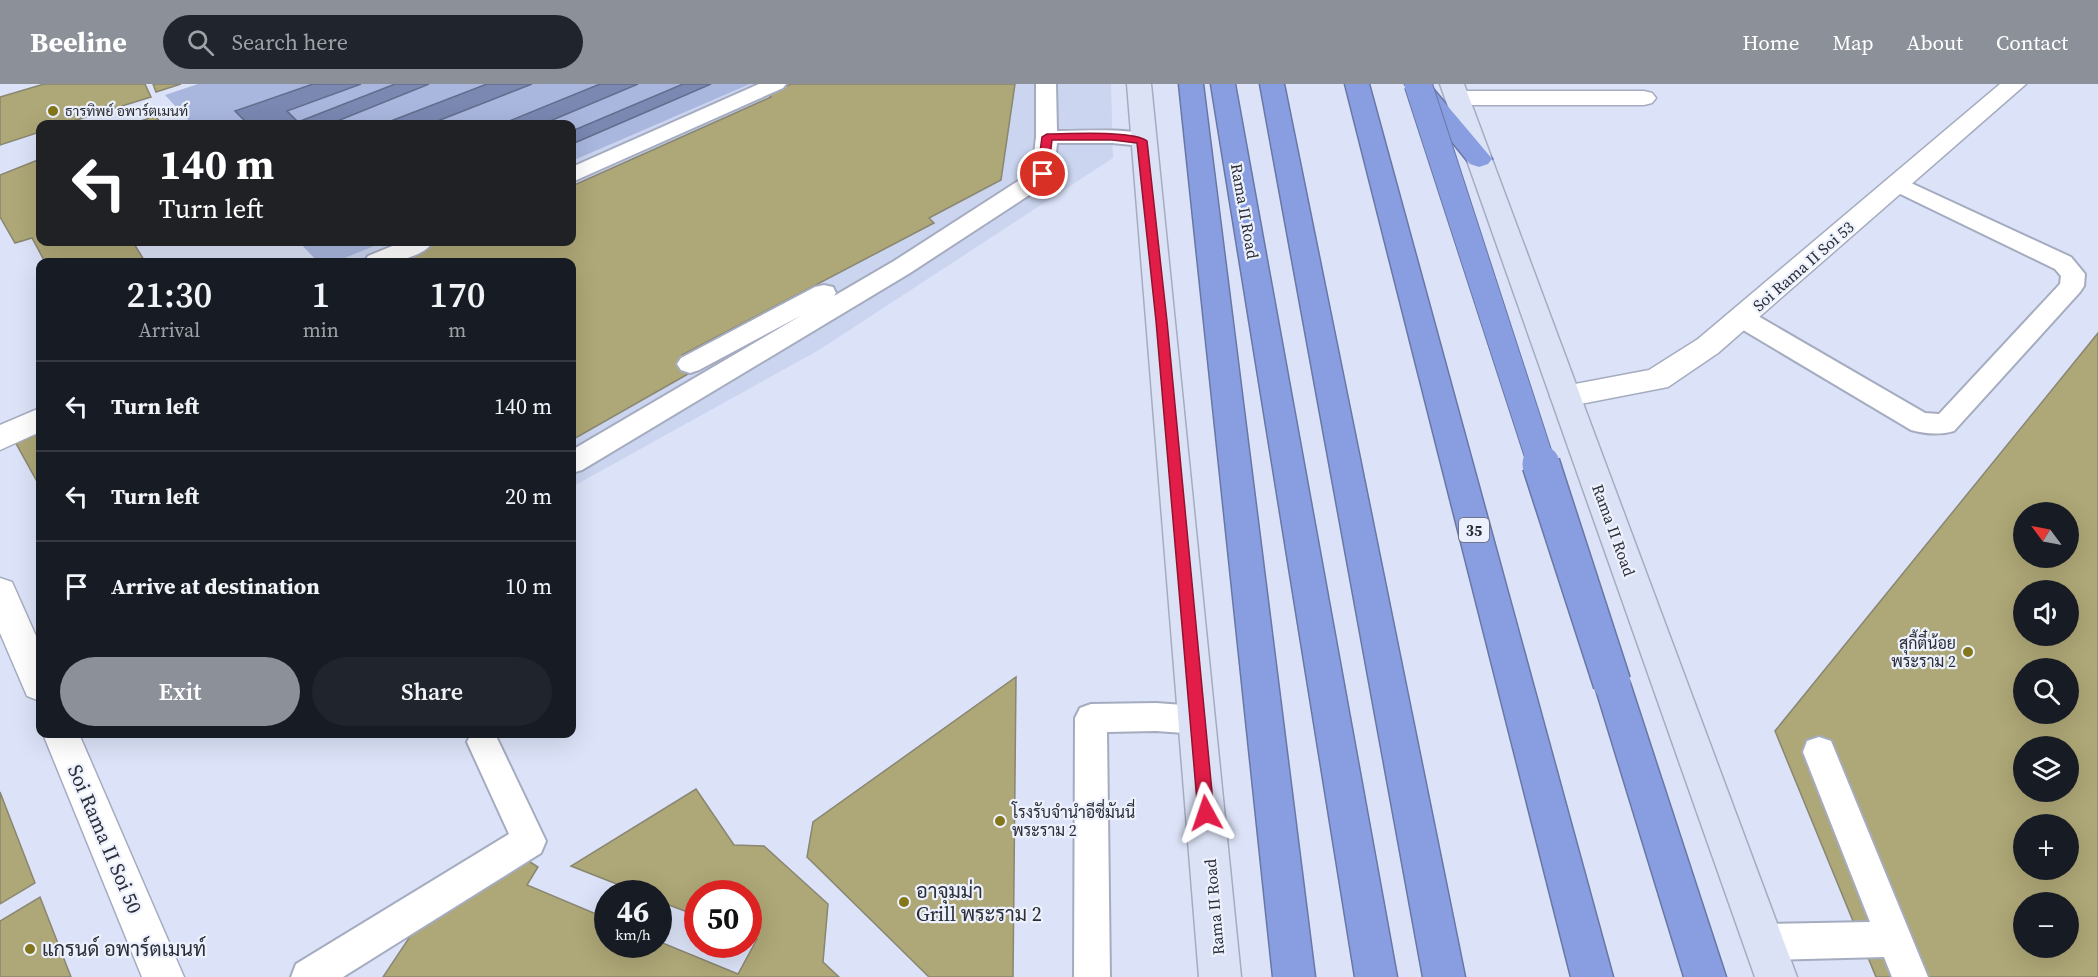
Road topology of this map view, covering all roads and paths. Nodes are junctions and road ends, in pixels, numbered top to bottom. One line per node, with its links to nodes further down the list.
1 (776, 84): 17 (lane)
2 (1046, 84): 14 (lane)
3 (1139, 84): 15 (main road, Rama II Road)
4 (1191, 84): 40 (highway)
5 (1223, 84): 41 (highway, Rama II Road)
6 (1272, 84): 42 (highway)
7 (1341, 84): 43 (highway)
8 (1357, 84): 44 (highway, 35)
9 (1417, 84): 16 (highway); 45 (highway, bridge)
10 (2014, 84): 18 (street, Soi Rama II Soi 53)
11 (1507, 90): 12 (street); 13 (street)
12 (1455, 91): 16 (main road, Rama II Road)
13 (1644, 98)
14 (1047, 137): 15 (lane); 20 (lane)
15 (1142, 141): 30 (main road, Rama II Road)
16 (1479, 159): 24 (main road, Rama II Road)
17 (576, 174)
18 (1898, 184): 22 (street, Soi Rama II Soi 53); 22 (lane)
19 (412, 246): 21 (lane)
20 (928, 251): 23 (lane); 27 (lane)
21 (385, 258)
22 (1742, 318): 24 (street, Soi Rama II Soi 53)
23 (690, 364)
24 (1565, 396): 35 (main road, Rama II Road)
25 (36, 421): 26 (street)
26 (0, 438)
27 (576, 461)
28 (0, 592): 29 (street)
29 (36, 669)
30 (1198, 720): 38 (lane); 39 (main road, Rama II Road)
31 (63, 738): 36 (street, Soi Rama II Soi 50)
32 (483, 742): 37 (lane)
33 (1819, 752): 34 (lane)
34 (1896, 939): 35 (lane); 47 (lane)
35 (1764, 942): 46 (main road, Rama II Road)
36 (163, 977)
37 (309, 977)
38 (1092, 977)
39 (1220, 977)
40 (1294, 977)
41 (1376, 977)
42 (1444, 977)
43 (1568, 977)
44 (1592, 977)
45 (1705, 977)
46 (1776, 977)
47 (1910, 977)

